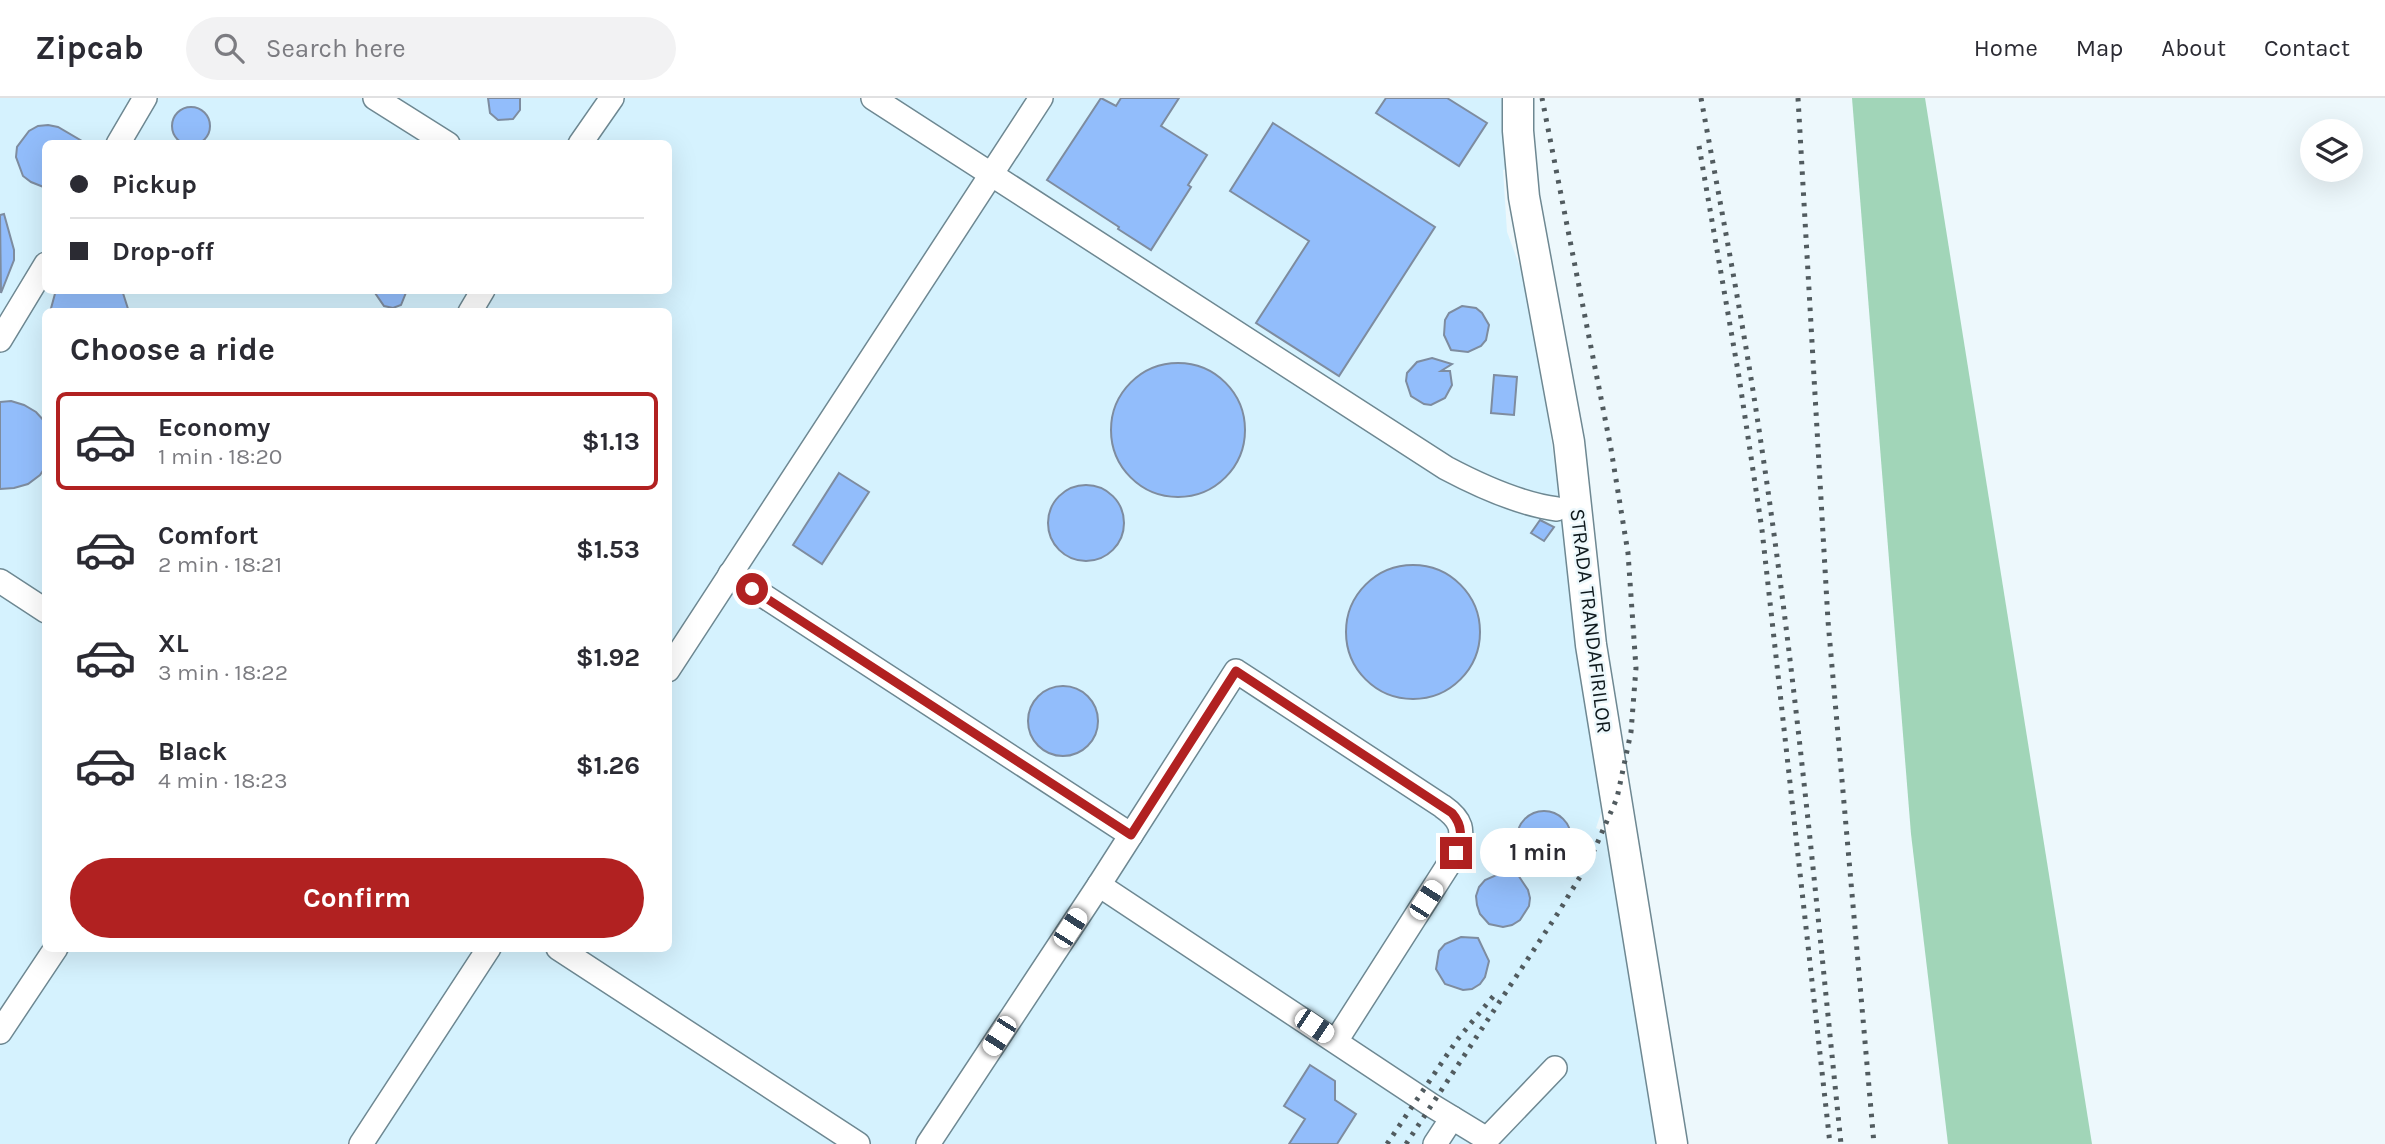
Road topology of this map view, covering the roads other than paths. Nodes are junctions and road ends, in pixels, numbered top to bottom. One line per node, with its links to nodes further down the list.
1 (145, 98): 7 (lane)
2 (375, 98): 8 (lane)
3 (612, 98): 9 (lane)
4 (873, 98): 10 (lane)
5 (1041, 98): 10 (lane)
6 (1518, 98): 31 (main road, STRADA TRANDAFIRILOR)
7 (120, 140)
8 (442, 140)
9 (583, 140)
10 (990, 175): 13 (lane); 14 (lane)
11 (42, 271): 12 (lane)
12 (0, 340)
13 (1557, 509)
14 (730, 574): 17 (lane); 18 (lane)
15 (0, 581): 16 (lane)
16 (42, 608)
17 (672, 664)
18 (1131, 835): 19 (lane); 24 (lane)
19 (1099, 885): 24 (lane); 29 (lane)
20 (53, 952): 23 (lane)
21 (486, 952): 27 (lane)
22 (564, 952): 28 (lane)
23 (0, 1032)
24 (1335, 1041): 26 (lane)
25 (1555, 1068): 26 (lane)
26 (1452, 1118): 30 (lane)
27 (361, 1144)
28 (858, 1144)
29 (928, 1144)
30 (1435, 1144)
31 (1672, 1144)

